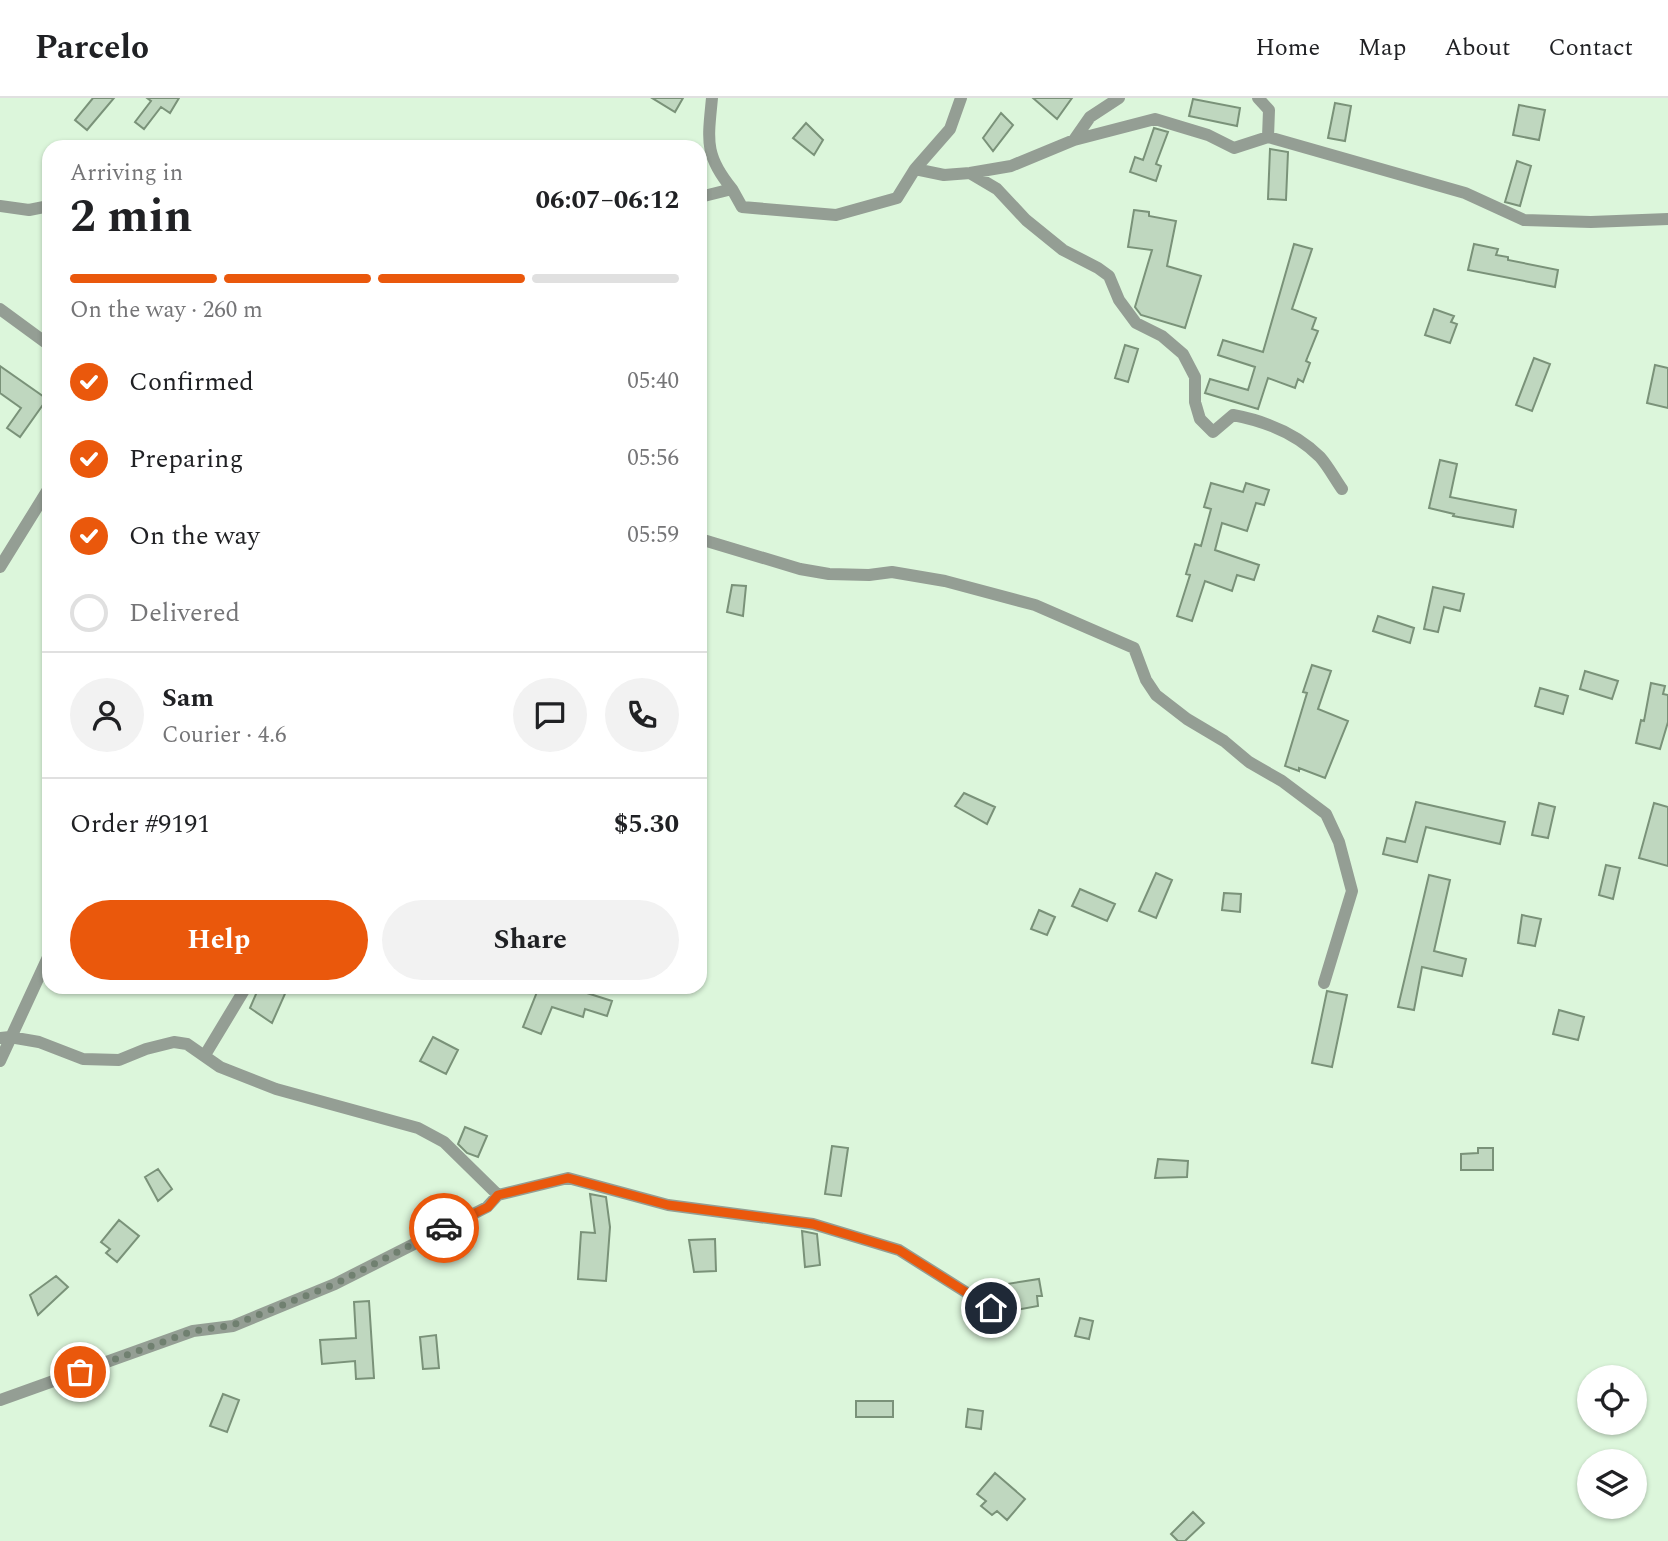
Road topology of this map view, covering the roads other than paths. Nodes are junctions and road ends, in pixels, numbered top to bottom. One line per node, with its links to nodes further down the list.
1 (712, 98): 9 (street)
2 (961, 98): 7 (street)
3 (1119, 98): 6 (street)
4 (1258, 98): 5 (street)
5 (1268, 137): 6 (street); 13 (street)
6 (1074, 141): 8 (street)
7 (915, 169): 8 (street); 9 (street)
8 (970, 173): 16 (street)
9 (732, 189): 10 (street)
10 (707, 195)
11 (0, 206): 12 (street)
12 (42, 207)
13 (1668, 219)
14 (0, 309): 15 (street)
15 (42, 340)
16 (1342, 489)
17 (42, 499): 19 (street)
18 (707, 540): 21 (street)
19 (0, 567)
20 (42, 968): 23 (street)
21 (1324, 983)
22 (242, 994): 24 (street)
23 (5, 1038): 24 (street); 25 (street)
24 (205, 1055): 26 (street)
25 (0, 1062)
26 (498, 1195): 27 (street); 28 (street)
27 (991, 1308)
28 (0, 1401)

